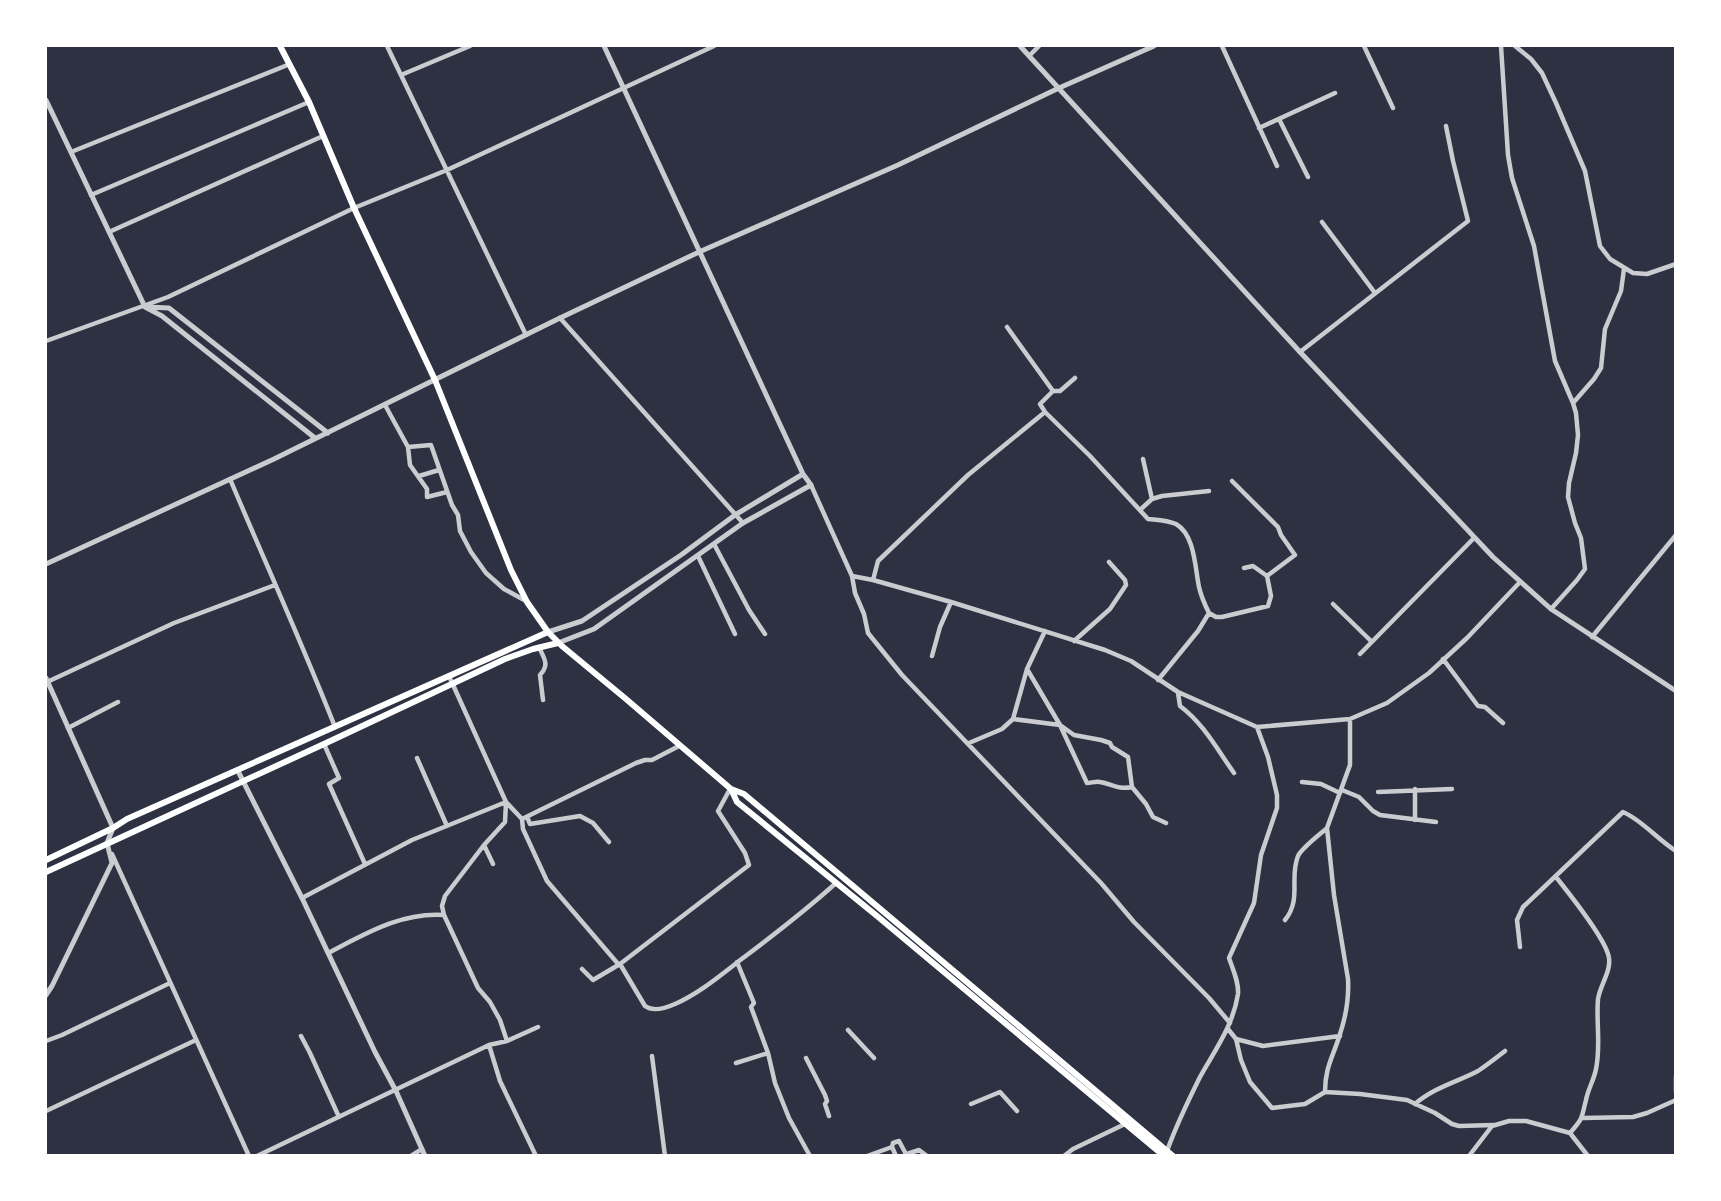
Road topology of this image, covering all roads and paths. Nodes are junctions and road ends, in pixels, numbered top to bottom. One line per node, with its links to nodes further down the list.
1 (280, 46): 14 (main road)
2 (387, 46): 15 (street)
3 (470, 46): 15 (street)
4 (604, 46): 16 (street)
5 (714, 46): 16 (street)
6 (1020, 46): 13 (street)
7 (1038, 46): 13 (street)
8 (1154, 46): 17 (street)
9 (1222, 46): 24 (street)
10 (1364, 46): 21 (street)
11 (1501, 46): 47 (street)
12 (1515, 46): 36 (street)
13 (1030, 55): 17 (street)
14 (290, 64): 20 (main road); 26 (street)
15 (401, 75): 28 (street)
16 (624, 87): 28 (street); 34 (street)
17 (1059, 88): 34 (street); 43 (street)
18 (1335, 93): 22 (street)
19 (46, 100): 26 (street)
20 (309, 102): 25 (main road); 30 (street)
21 (1393, 108)
22 (1279, 119): 24 (street); 29 (street)
23 (1446, 126): 37 (street)
24 (1259, 128): 27 (street)
25 (323, 136): 31 (main road); 33 (street)
26 (71, 152): 30 (street)
27 (1277, 166)
28 (446, 170): 31 (street); 41 (street)
29 (1308, 177)
30 (91, 195): 33 (street)
31 (354, 208): 38 (street); 45 (main road)
32 (1322, 222): 37 (street)
33 (109, 232): 38 (street)
34 (699, 252): 39 (street); 55 (street)
35 (1675, 264): 36 (street)
36 (1624, 269): 47 (street)
37 (1375, 293): 43 (street)
38 (145, 307): 42 (street); 50 (street); 51 (street)
39 (560, 318): 41 (street); 64 (street)
40 (1007, 327): 46 (street)
41 (526, 335): 45 (street)
42 (46, 341)
43 (1300, 352): 67 (street)
44 (1075, 378): 46 (street)
45 (435, 380): 48 (street); 78 (main road)
46 (1053, 391): 49 (street)
47 (1573, 403): 81 (street)
48 (385, 405): 50 (street); 52 (street)
49 (1045, 412): 63 (street); 75 (street)
50 (328, 433): 51 (street)
51 (315, 438): 57 (street)
52 (408, 447): 54 (street); 56 (street)
53 (1143, 459): 62 (street)
54 (439, 470): 56 (street); 60 (street)
55 (803, 474): 59 (street); 64 (street)
56 (419, 476): 60 (street)
57 (230, 478): 71 (street); 77 (street)
58 (1232, 481): 74 (street)
59 (811, 485): 65 (street); 73 (street)
60 (447, 492): 78 (street)
61 (1209, 492): 62 (street)
62 (1152, 499): 63 (street)
63 (1140, 510): 82 (street)
64 (735, 515): 65 (street); 84 (street)
65 (743, 523): 68 (street)
66 (1675, 535): 87 (street)
67 (1474, 538): 76 (street); 89 (street)
68 (714, 544): 69 (street); 86 (street)
69 (698, 556): 85 (street); 90 (street)
70 (1109, 562): 88 (street)
71 (46, 564)
72 (1244, 568): 74 (street)
73 (852, 576): 75 (street); 110 (street)
74 (1267, 576): 82 (street)
75 (873, 580): 79 (street)
76 (1520, 582): 81 (street); 94 (street)
77 (275, 584): 97 (street); 107 (street)
78 (527, 602): 84 (main road)
79 (951, 602): 83 (street); 93 (street)
80 (1333, 604): 89 (street)
81 (1551, 609): 87 (street)
82 (1209, 613): 98 (street)
83 (1045, 631): 88 (street); 95 (street)
84 (548, 632): 90 (main road); 96 (main road)
85 (735, 634)
86 (765, 634)
87 (1592, 637): 99 (street)
88 (1074, 641): 98 (street)
89 (1371, 641): 92 (street)
90 (558, 643): 91 (main road); 112 (main road)
91 (539, 648): 96 (main road); 101 (street)
92 (1360, 654)
93 (932, 656)
94 (1443, 659): 104 (street); 105 (street)
95 (1027, 669): 103 (street); 106 (street)
96 (450, 679): 107 (main road); 111 (main road); 124 (street)
97 (46, 680): 109 (street)
98 (1158, 680): 100 (street)
99 (1675, 691)
100 (1178, 692): 108 (street); 115 (street)
101 (543, 700)
102 (118, 702): 109 (street)
103 (1013, 719): 106 (street); 110 (street)
104 (1349, 719): 108 (street); 122 (street)
105 (1503, 723)
106 (1060, 726): 118 (street); 118 (street)
107 (335, 727): 114 (main road)
108 (1257, 727): 152 (street)
109 (68, 728): 130 (street)
110 (969, 743): 152 (street)
111 (324, 744): 116 (main road); 137 (street)
112 (679, 746): 119 (main road); 125 (street)
113 (417, 758): 129 (street)
114 (238, 771): 116 (street); 130 (main road)
115 (1234, 772)
116 (243, 780): 133 (main road); 142 (street)
117 (1302, 782): 122 (street)
118 (1132, 787): 128 (street)
119 (730, 789): 141 (main road); 148 (street); 185 (main road)
120 (1415, 789): 121 (street); 123 (street); 126 (street)
121 (1452, 789)
122 (1341, 792): 126 (street); 131 (street)
123 (1378, 792)
124 (506, 803): 125 (street); 129 (street); 134 (street)
125 (524, 818): 132 (street); 148 (street)
126 (1415, 820): 127 (street)
127 (1436, 822)
128 (1166, 823)
129 (447, 826): 137 (street)
130 (113, 828): 133 (street); 136 (main road)
131 (1327, 828): 144 (street); 156 (street)
132 (609, 842)
133 (107, 843): 139 (main road); 150 (street); 151 (street)
134 (484, 845): 138 (street); 143 (street)
135 (1675, 851): 140 (street)
136 (46, 860)
137 (365, 864): 142 (street)
138 (493, 864)
139 (46, 872)
140 (1556, 877): 145 (street); 179 (street)
141 (836, 883): 147 (street); 180 (main road)
142 (302, 898): 146 (street)
143 (444, 915): 146 (street); 160 (street)
144 (1285, 920)
145 (1520, 947)
146 (328, 953): 169 (street)
147 (737, 962): 148 (street); 163 (street)
148 (620, 965): 149 (street)
149 (582, 969)
150 (170, 983): 158 (street); 159 (street)
151 (46, 995)
152 (1229, 1026): 157 (street); 185 (street)
153 (538, 1027): 160 (street)
154 (848, 1030): 166 (street)
155 (301, 1036): 178 (street)
156 (1340, 1036): 157 (street); 171 (street)
157 (1236, 1039): 171 (street)
158 (196, 1040): 175 (street); 187 (street)
159 (46, 1041)
160 (507, 1041): 161 (street)
161 (489, 1045): 169 (street); 190 (street)
162 (1505, 1051): 174 (street)
163 (768, 1053): 167 (street); 192 (street)
164 (652, 1056): 191 (street)
165 (806, 1058): 177 (street)
166 (874, 1058)
167 (736, 1063)
168 (1675, 1077): 170 (street)
169 (396, 1091): 178 (street); 184 (street)
170 (1675, 1091)
171 (1325, 1092): 174 (street)
172 (1675, 1100): 179 (street)
173 (971, 1104): 176 (street)
174 (1415, 1104): 181 (street)
175 (46, 1111)
176 (1017, 1111)
177 (829, 1116)
178 (340, 1117): 188 (street)
179 (1583, 1118): 182 (street)
180 (1125, 1124): 185 (main road); 196 (street)
181 (1494, 1125): 182 (street); 197 (street)
182 (1570, 1133): 198 (street)
183 (892, 1147): 186 (street); 193 (street); 194 (street)
184 (424, 1152): 189 (street)
185 (1168, 1154)
186 (907, 1155): 195 (street)
187 (249, 1156)
188 (257, 1156)
189 (411, 1156)
190 (536, 1156)
191 (665, 1156)
192 (810, 1156)
193 (867, 1156)
194 (896, 1156)
195 (927, 1156)
196 (1064, 1156)
197 (1469, 1156)
198 (1588, 1156)

